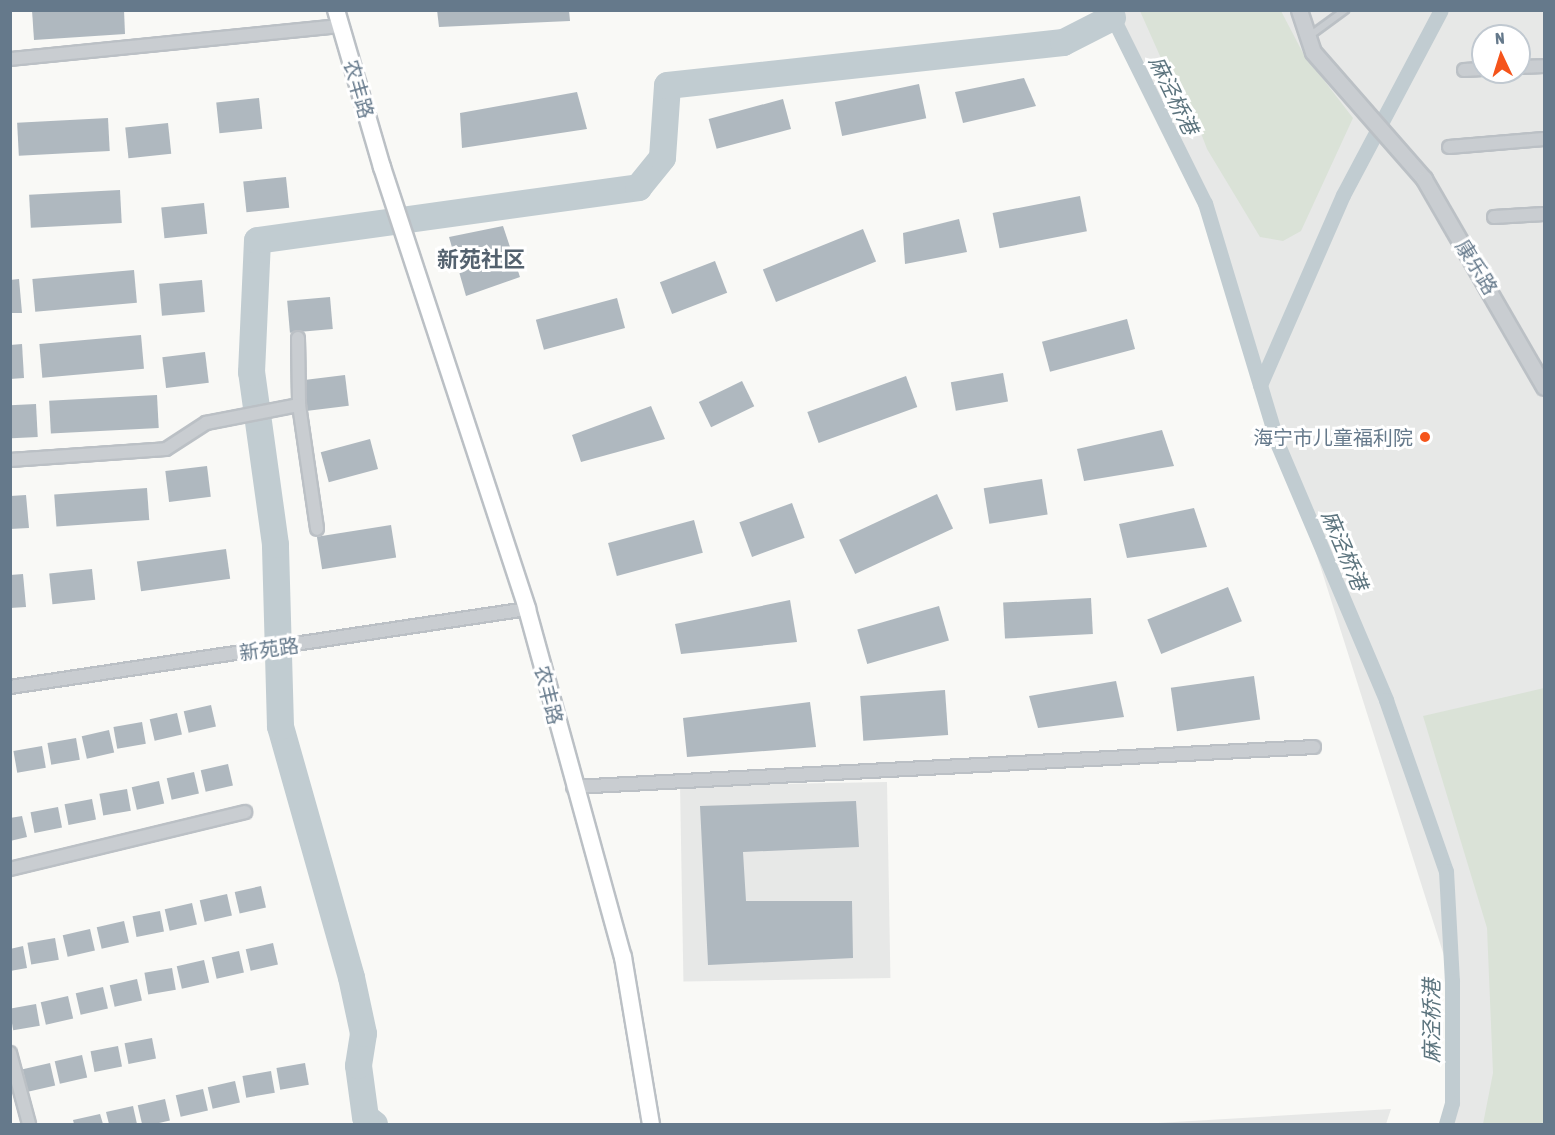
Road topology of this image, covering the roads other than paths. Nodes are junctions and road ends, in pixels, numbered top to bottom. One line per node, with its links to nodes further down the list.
1 (1299, 10): 4 (street)
2 (1343, 11): 4 (lane)
3 (339, 18): 5 (street); 17 (main road, 农丰路)
4 (1308, 37): 13 (street, 康乐路)
5 (10, 58)
6 (1464, 70): 7 (street)
7 (1471, 70)
8 (1545, 139): 9 (street)
9 (1449, 147)
10 (1545, 214): 11 (street)
11 (1494, 217)
12 (298, 338): 14 (street)
13 (1545, 387)
14 (299, 405): 15 (street); 16 (street)
15 (10, 460)
16 (317, 529)
17 (527, 609): 18 (street, 新苑路); 20 (main road, 农丰路)
18 (10, 687)
19 (1314, 747): 20 (street)
20 (573, 787): 25 (main road, 农丰路)
21 (245, 812): 22 (street)
22 (10, 869)
23 (10, 1053): 24 (street)
24 (29, 1125)
25 (651, 1125)

